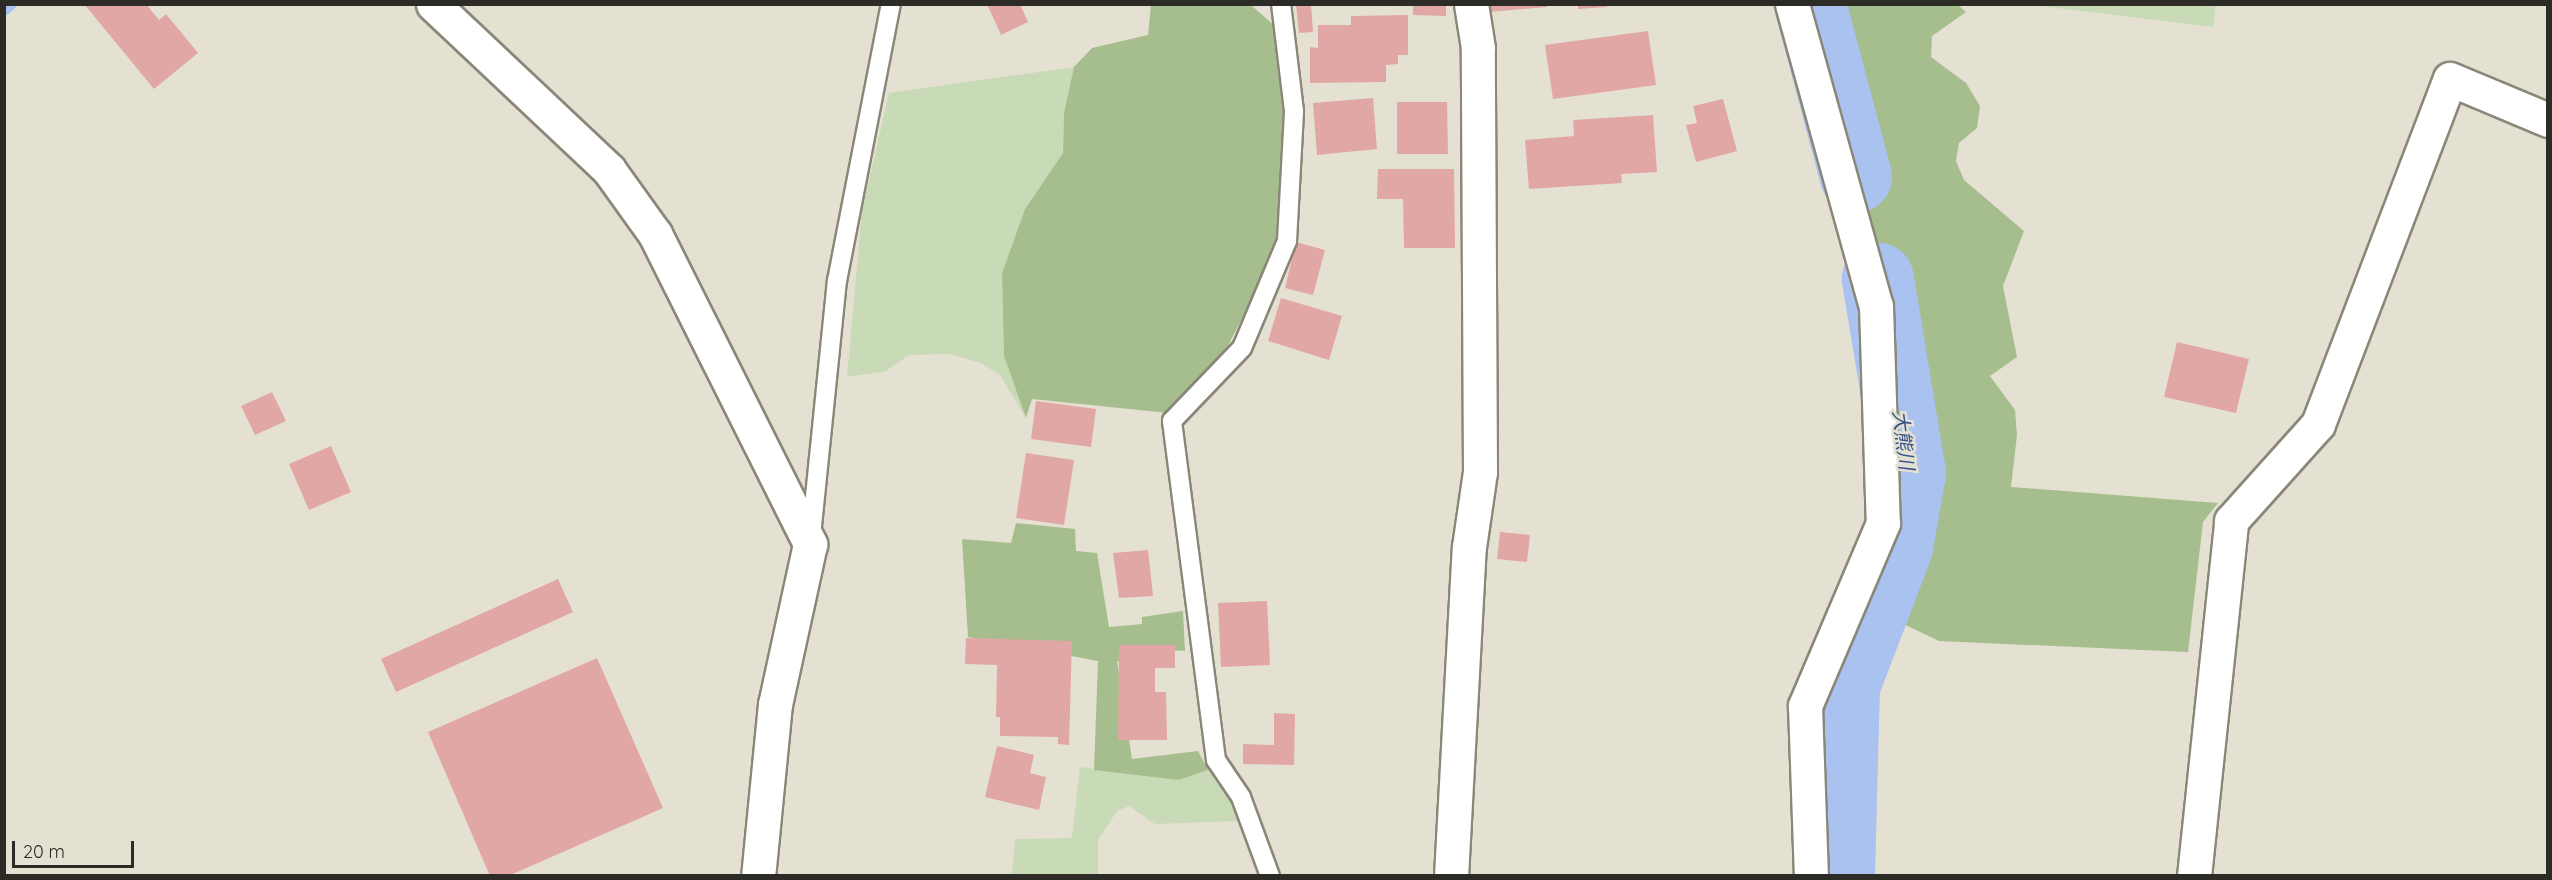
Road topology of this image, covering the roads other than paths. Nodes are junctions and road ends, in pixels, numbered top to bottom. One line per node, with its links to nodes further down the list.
1 (433, 4): 7 (street)
2 (891, 4): 7 (lane)
3 (1281, 4): 9 (lane)
4 (1471, 4): 10 (street)
5 (1792, 4): 11 (street)
6 (2547, 120): 12 (street)
7 (810, 544): 8 (street)
8 (758, 876)
9 (1270, 876)
10 (1451, 876)
11 (1811, 876)
12 (2194, 876)

